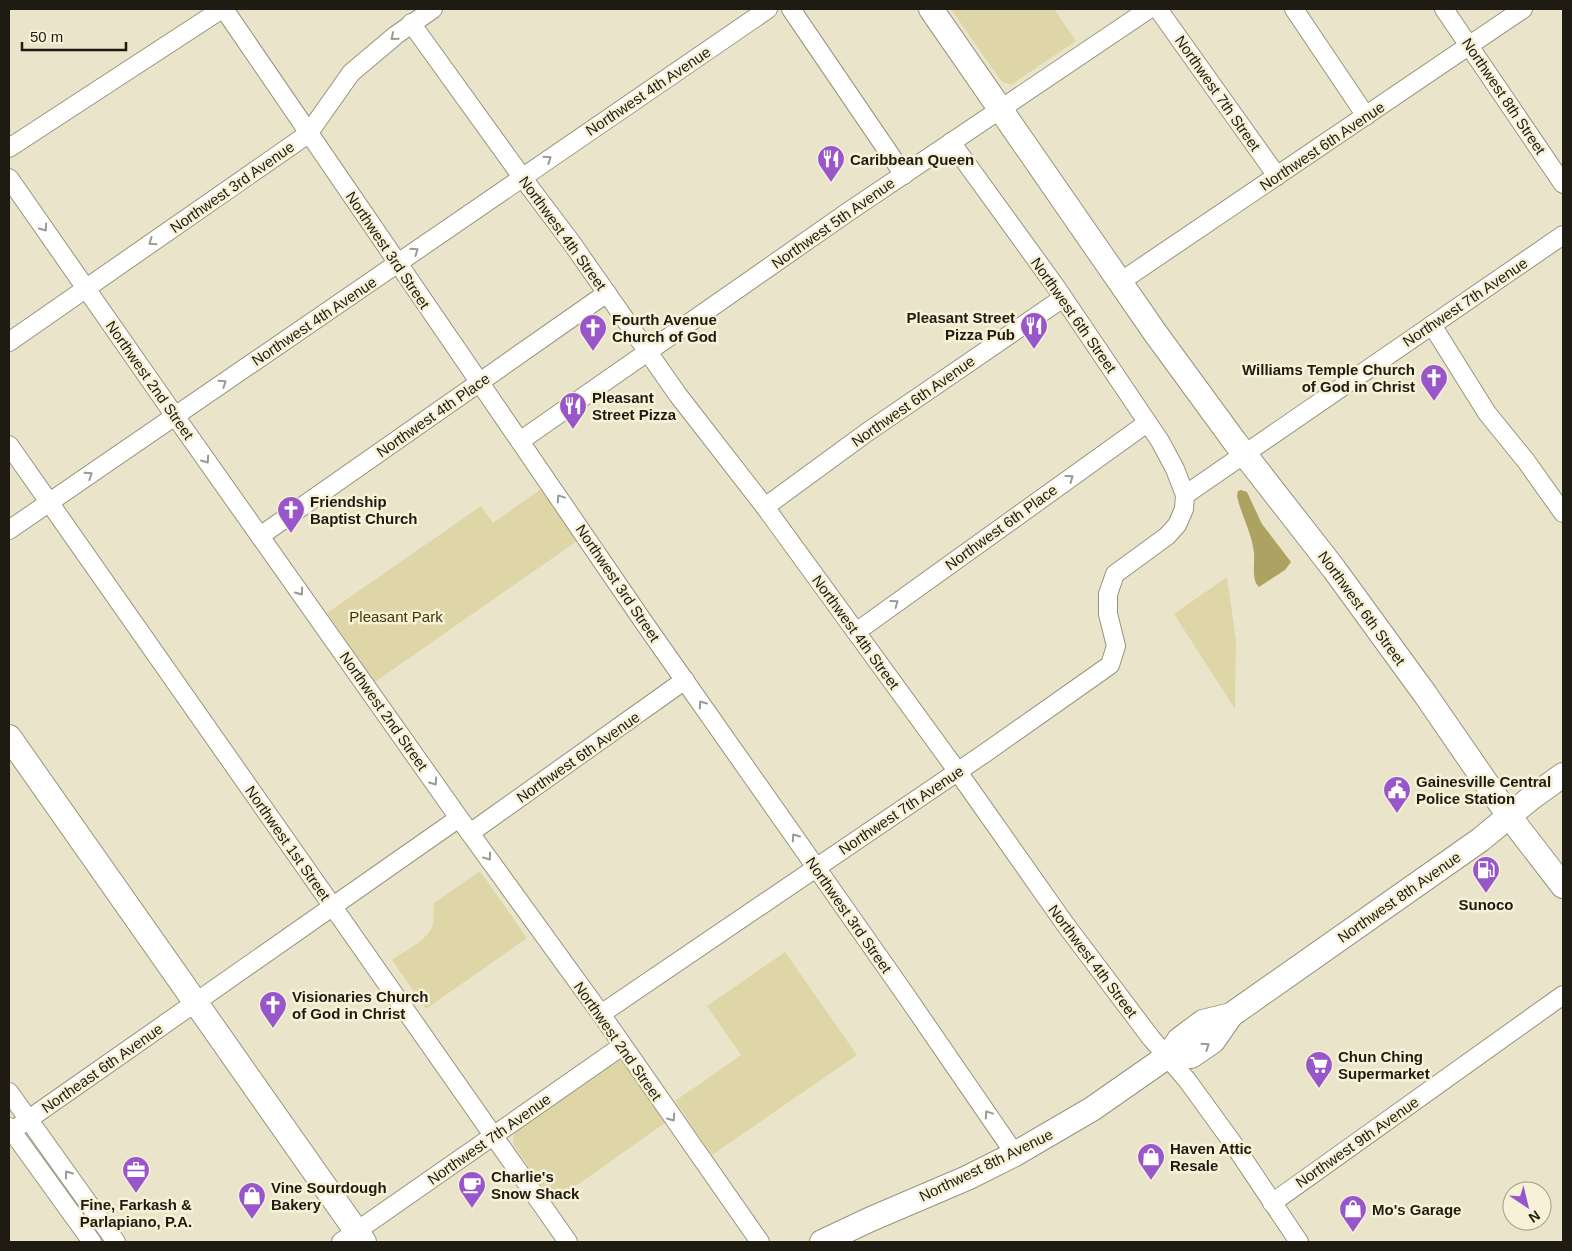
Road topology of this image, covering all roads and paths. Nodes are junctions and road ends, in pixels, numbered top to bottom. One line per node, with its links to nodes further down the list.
1 (223, 9): 15 (street, Northwest 3rd Street); 17 (street)
2 (433, 9): 11 (street, Northwest 3rd Avenue)
3 (768, 9): 20 (street, Northwest 4th Avenue, one-way to 3)
4 (791, 9): 18 (street)
5 (931, 9): 13 (main road, Northwest 6th Street)
6 (1149, 9): 13 (street, Northwest 5th Avenue)
7 (1158, 9): 19 (street, Northwest 7th Street)
8 (1294, 9): 14 (street)
9 (1444, 9): 12 (street, Northwest 8th Street)
10 (1523, 9): 12 (street, Northwest 6th Avenue)
11 (411, 23): 15 (street, Northwest 3rd Avenue, one-way to 15); 20 (street, Northwest 4th Street)
12 (1470, 46): 14 (street, Northwest 6th Avenue); 22 (street, Northwest 8th Street)
13 (1001, 109): 16 (street, Northwest 5th Avenue); 25 (main road, Northwest 6th Street)
14 (1366, 116): 19 (street, Northwest 6th Avenue)
15 (308, 134): 24 (street, Northwest 3rd Street); 26 (street, Northwest 3rd Avenue, one-way to 26)
16 (951, 142): 18 (street, Northwest 5th Avenue); 28 (street, Northwest 6th Street)
17 (9, 148)
18 (904, 175): 31 (street, Northwest 5th Avenue)
19 (1277, 176): 25 (street, Northwest 6th Avenue)
20 (522, 177): 24 (street, Northwest 4th Avenue, one-way to 20); 27 (street, Northwest 4th Street)
21 (9, 178): 26 (street, Northwest 2nd Street, one-way to 26)
22 (1563, 184)
23 (1563, 235): 29 (street, Northwest 7th Avenue)
24 (397, 264): 32 (street, Northwest 3rd Street); 33 (street, Northwest 4th Avenue, one-way to 24)
25 (1120, 282): 37 (main road, Northwest 6th Street)
26 (87, 288): 30 (street, Northwest 3rd Avenue); 33 (street, Northwest 2nd Street)
27 (607, 294): 31 (street, Northwest 4th Street); 32 (street, Northwest 4th Place)
28 (1063, 298): 34 (street, Northwest 6th Street); 40 (street, Northwest 6th Avenue)
29 (1432, 325): 37 (street, Northwest 7th Avenue); 41 (street)
30 (9, 342)
31 (648, 352): 35 (street, Northwest 5th Avenue); 40 (street, Northwest 4th Street)
32 (479, 382): 35 (street, Northwest 3rd Street); 43 (street, Northwest 4th Place)
33 (175, 416): 39 (street, Northwest 4th Avenue, one-way to 33); 43 (street, Northwest 2nd Street, one-way to 43)
34 (1147, 423): 38 (street, Northwest 6th Street); 44 (street, Northwest 6th Place, one-way to 34)
35 (520, 441): 45 (street, Northwest 3rd Street, one-way to 35)
36 (9, 445): 39 (street, Northwest 1st Street)
37 (1245, 454): 38 (street, Northwest 7th Avenue); 49 (main road, Northwest 6th Street)
38 (1185, 495): 47 (street, Northwest 7th Avenue)
39 (49, 502): 42 (street, Northwest 4th Avenue); 54 (street, Northwest 1st Street)
40 (765, 507): 44 (street, Northwest 4th Street)
41 (1563, 513)
42 (9, 530)
43 (260, 536): 50 (street, Northwest 2nd Street, one-way to 50)
44 (856, 632): 47 (street, Northwest 4th Street)
45 (686, 680): 51 (street, Northwest 6th Avenue); 52 (street, Northwest 3rd Street, one-way to 45)
46 (9, 737): 56 (main road)
47 (958, 772): 52 (street, Northwest 7th Avenue); 59 (street, Northwest 4th Street)
48 (1563, 775): 49 (main road, Northwest 8th Avenue)
49 (1509, 816): 53 (main road, Northwest 6th Street); 59 (main road, Northwest 8th Avenue)
50 (459, 818): 51 (street, Northwest 2nd Street); 54 (street)
51 (470, 833): 57 (street, Northwest 2nd Street, one-way to 57)
52 (816, 867): 57 (street, Northwest 7th Avenue); 64 (street, Northwest 3rd Street, one-way to 52)
53 (1562, 883)
54 (332, 905): 56 (street); 63 (street, Northwest 1st Street)
55 (1563, 995): 65 (street, Northwest 9th Avenue)
56 (195, 1004): 61 (street, Northeast 6th Avenue); 67 (main road)
57 (601, 1014): 58 (street, Northwest 2nd Street)
58 (622, 1046): 63 (street, Northwest 7th Avenue); 71 (street, Northwest 2nd Street, one-way to 71)
59 (1168, 1056): 64 (main road, Northwest 8th Avenue); 65 (street, Northwest 4th Street)
60 (9, 1092): 61 (street)
61 (28, 1120): 62 (street, Northeast 6th Avenue); 66 (street, one-way to 61)
62 (10, 1130): 68 (street)
63 (493, 1136): 67 (street, Northwest 7th Avenue); 70 (street, Northwest 1st Street)
64 (1015, 1154): 72 (main road, Northwest 8th Avenue)
65 (1272, 1202): 73 (street, Northwest 4th Street)
66 (106, 1227): 68 (street); 69 (street)
67 (354, 1239)
68 (90, 1241)
69 (116, 1242)
70 (568, 1242)
71 (760, 1242)
72 (822, 1242)
73 (1299, 1242)

